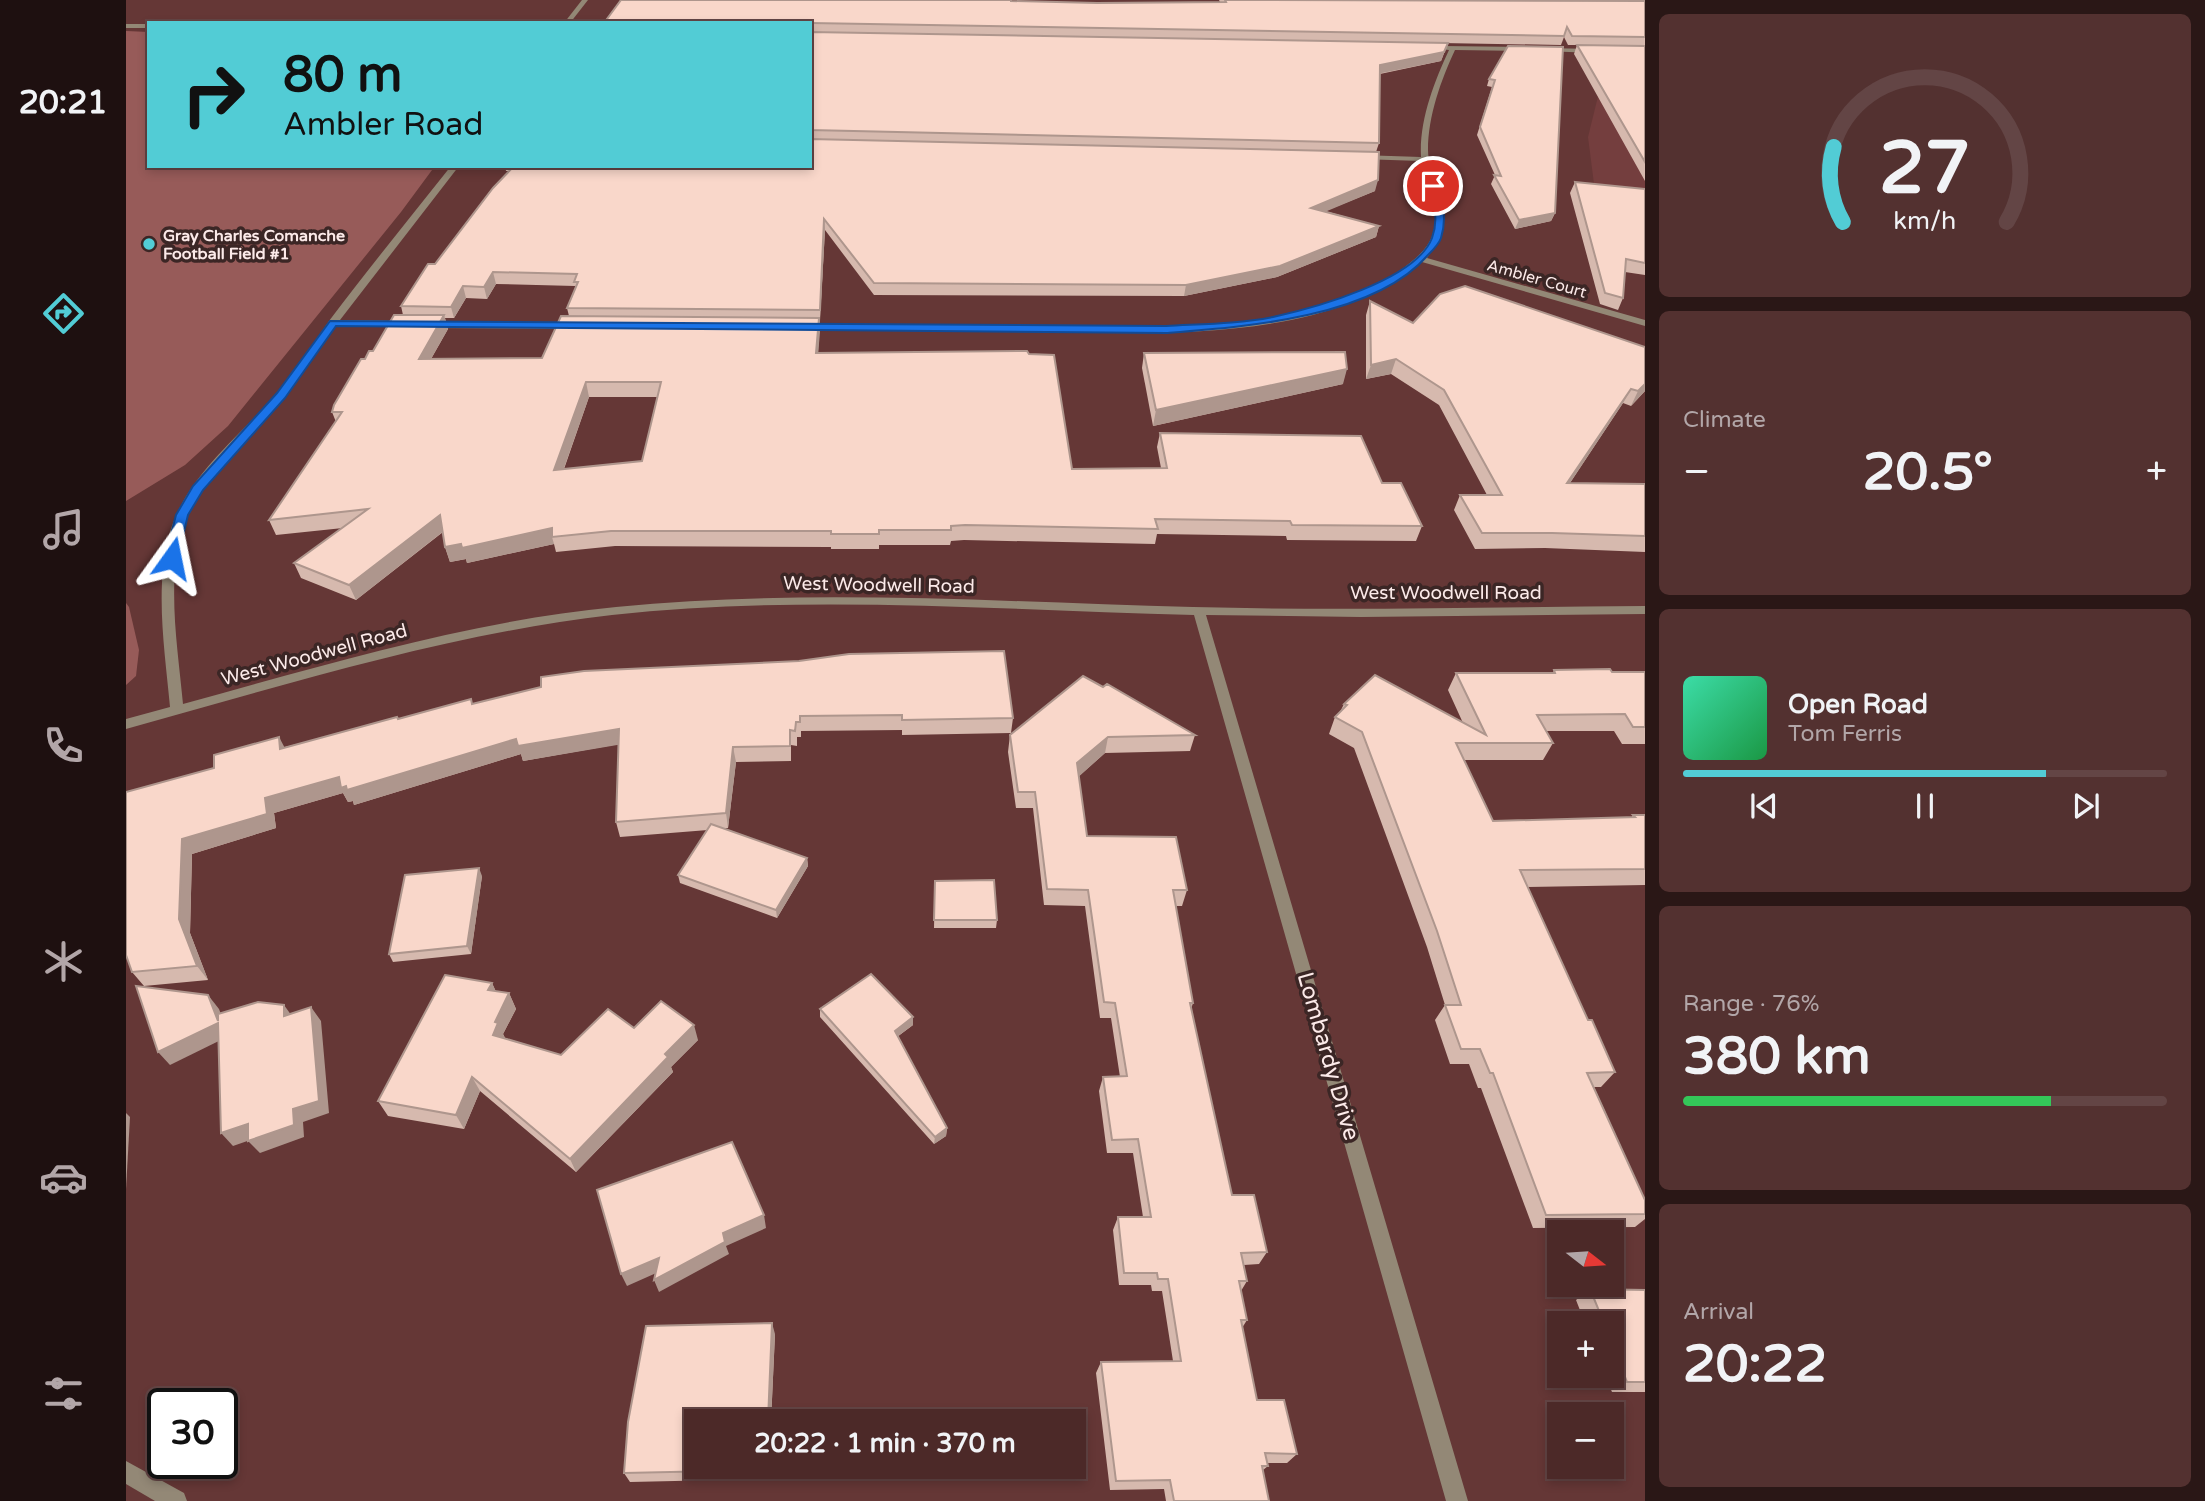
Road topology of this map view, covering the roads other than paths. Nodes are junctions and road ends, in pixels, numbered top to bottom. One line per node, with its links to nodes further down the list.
1 (585, 0): 2 (street)
2 (569, 21)
3 (126, 26): 4 (street)
4 (147, 26)
5 (1439, 48): 6 (street)
6 (1453, 48): 7 (street); 9 (street)
7 (1604, 51)
8 (1348, 157): 9 (street)
9 (1425, 159): 11 (street)
10 (453, 168): 12 (street)
11 (1421, 259): 13 (street, Ambler Court); 15 (street)
12 (333, 323): 14 (street); 18 (street)
13 (1645, 323)
14 (582, 326)
15 (789, 327)
16 (1645, 610): 17 (street, West Woodwell Road)
17 (1199, 612): 18 (street, West Woodwell Road); 22 (street, Lombardy Drive)
18 (177, 710): 19 (street, West Woodwell Road)
19 (126, 724)
20 (126, 1472): 21 (street)
21 (176, 1501)
22 (1457, 1501)

